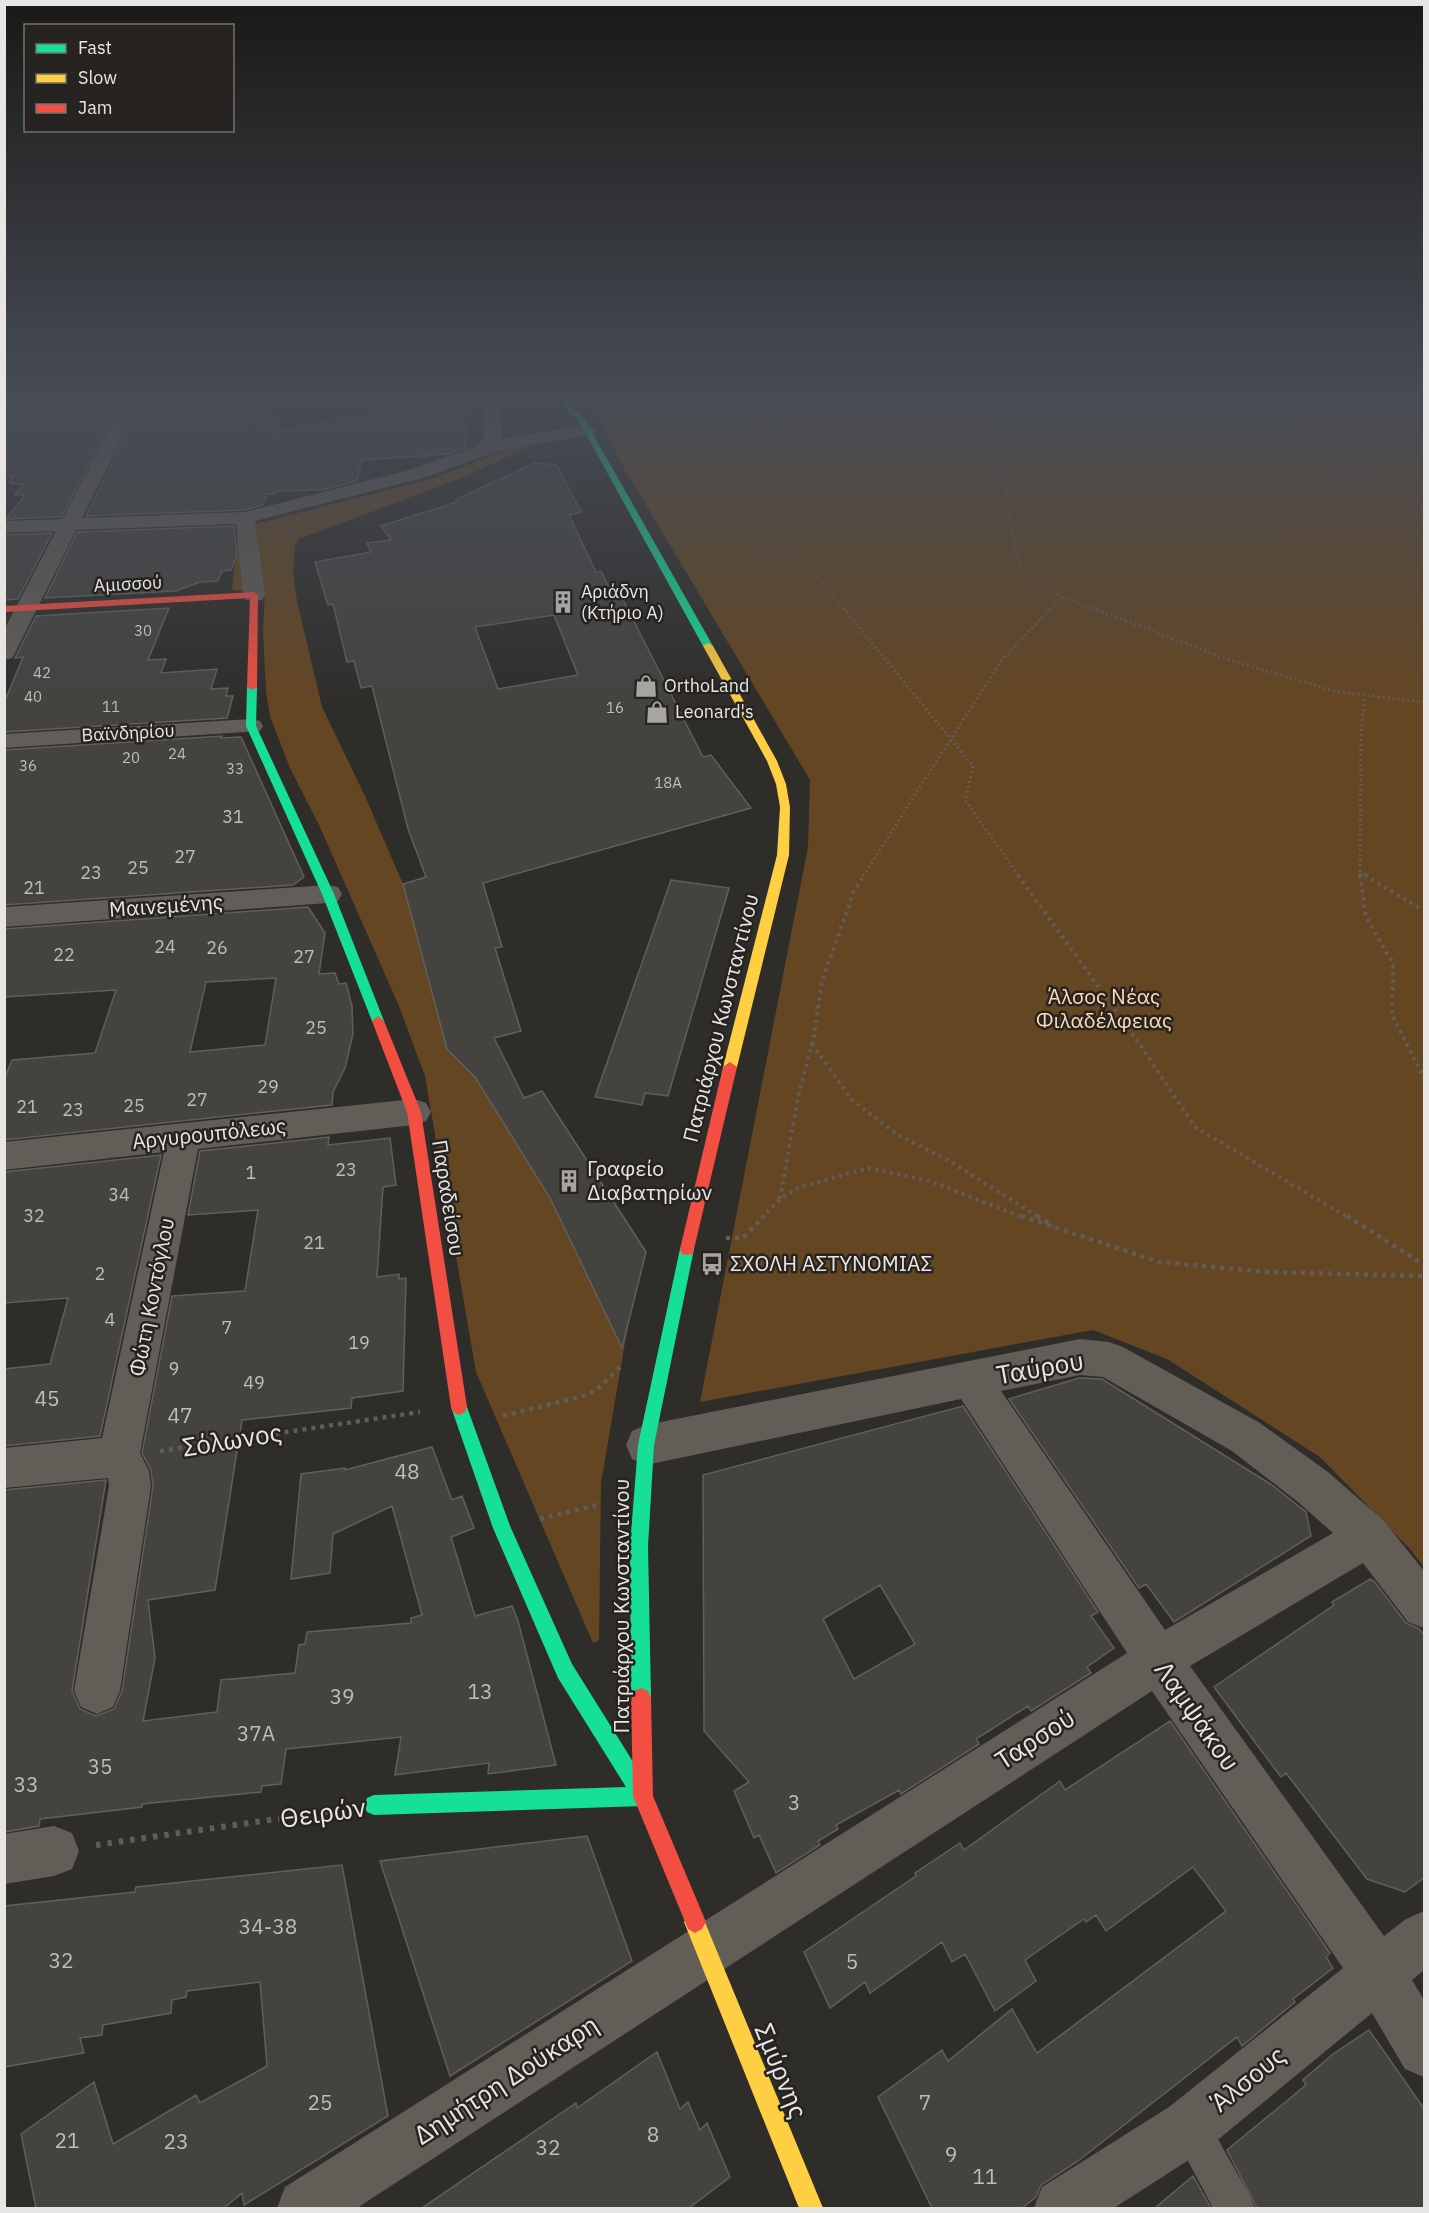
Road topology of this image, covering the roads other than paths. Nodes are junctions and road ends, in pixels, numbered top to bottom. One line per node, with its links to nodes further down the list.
1 (81, 504): 5 (street)
2 (298, 504): 4 (street)
3 (631, 504): 19 (main road, Πατριάρχου Κωνσταντίνου)
4 (245, 518): 5 (street); 7 (street)
5 (70, 526): 6 (street); 8 (street)
6 (4, 527)
7 (254, 595): 8 (main road, Αμισσού); 11 (main road, Παραδείσου)
8 (28, 608): 9 (main road, Αμισσού); 10 (street)
9 (4, 609)
10 (4, 653)
11 (251, 726): 12 (street, Βαϊνδηρίου); 13 (main road, Παραδείσου)
12 (4, 741)
13 (328, 894): 14 (street, Μαινεμένης); 15 (main road, Παραδείσου)
14 (4, 917)
15 (414, 1112): 16 (street, Αργυρουπόλεως); 26 (main road, Παραδείσου)
16 (184, 1136): 17 (street, Αργυρουπόλεως); 20 (street, Φώτη Κοντόγλου)
17 (4, 1156)
18 (971, 1380): 19 (street, Ταύρου); 22 (street, Ταύρου); 24 (street, Λαμψάκου)
19 (646, 1445): 26 (main road, Πατριάρχου Κωνσταντίνου)
20 (119, 1457): 21 (street); 25 (street)
21 (4, 1468)
22 (1369, 1536): 23 (street, Ταύρου); 24 (street, Ταρσού)
23 (1425, 1606)
24 (1158, 1660): 31 (street, Ταρσού); 32 (street, Λαμψάκου)
25 (97, 1691)
26 (643, 1796): 27 (main road, Θειρών); 31 (main road, Πατριάρχου Κωνσταντίνου)
27 (374, 1805)
28 (54, 1851): 29 (street)
29 (4, 1859)
30 (1425, 1937): 32 (street, Άλσους)
31 (707, 1951): 35 (street, Δημήτρη Δούκαρη); 36 (main road, Σμύρνης)
32 (1378, 1973): 33 (street, Λαμψάκου); 34 (street, Άλσους)
33 (1425, 2050)
34 (1189, 2127): 37 (street, Άλσους); 38 (lane)
35 (306, 2208)
36 (811, 2208)
37 (1063, 2208)
38 (1235, 2208)

